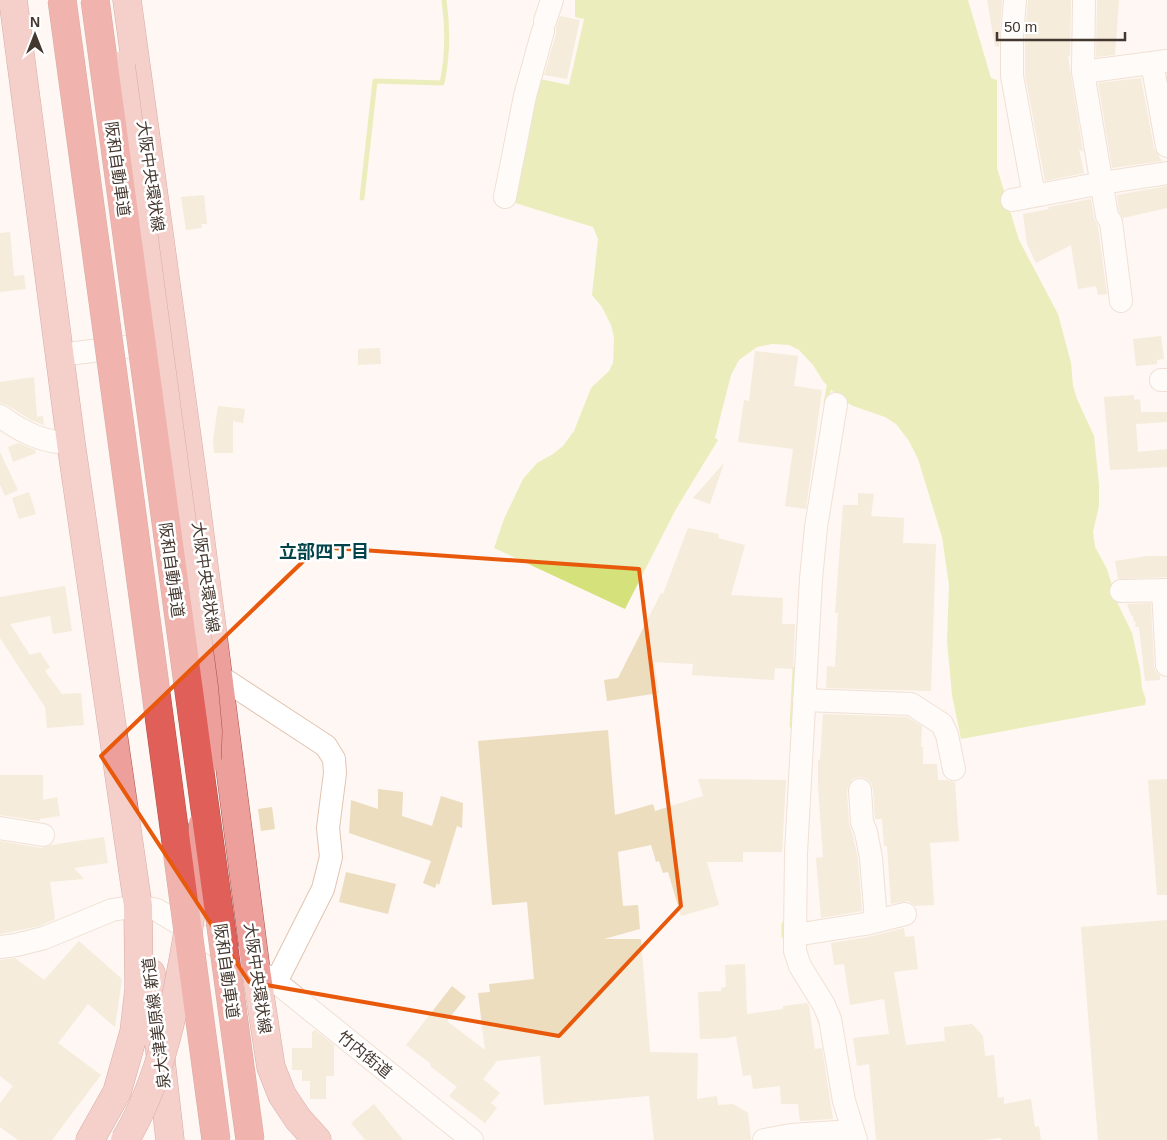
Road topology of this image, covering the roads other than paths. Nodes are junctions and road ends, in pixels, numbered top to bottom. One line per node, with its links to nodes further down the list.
1 (12, 0): 17 (main road)
2 (62, 0): 40 (highway, 阪和自動車道, bridge)
3 (95, 0): 41 (highway, 阪和自動車道, bridge)
4 (119, 0): 38 (main road, 大阪中央環状線, bridge)
5 (127, 0): 16 (main road, 大阪中央環状線)
6 (1015, 0): 13 (street)
7 (1084, 0): 10 (street)
8 (547, 17): 14 (street)
9 (1159, 62): 10 (street); 11 (street)
10 (1083, 72): 13 (street)
11 (1167, 146)
12 (1167, 173): 13 (street)
13 (1102, 183): 15 (street)
14 (505, 197)
15 (1120, 300)
16 (174, 341): 17 (street); 24 (main road, 大阪中央環状線)
17 (59, 355): 20 (main road)
18 (836, 404): 25 (street)
19 (5, 427): 20 (street)
20 (71, 443): 30 (main road)
21 (1122, 590): 22 (street)
22 (1165, 590): 23 (street)
23 (1161, 656)
24 (219, 676): 35 (main road, 大阪中央環状線); 35 (street)
25 (804, 700): 26 (street); 33 (street)
26 (954, 769)
27 (860, 790): 32 (street)
28 (0, 828): 29 (street)
29 (43, 835)
30 (138, 906): 34 (street); 35 (street, 竹内街道); 37 (main road); 39 (main road, 泉大津美原線 新道)
31 (905, 914): 32 (street)
32 (876, 921): 33 (street)
33 (795, 935): 36 (street)
34 (0, 947)
35 (266, 976): 42 (main road, 大阪中央環状線); 43 (street, 竹内街道)
36 (854, 1136): 44 (street)
37 (90, 1140)
38 (125, 1140)
39 (170, 1140)
40 (216, 1140)
41 (250, 1140)
42 (317, 1140)
43 (472, 1140)
44 (764, 1140)

